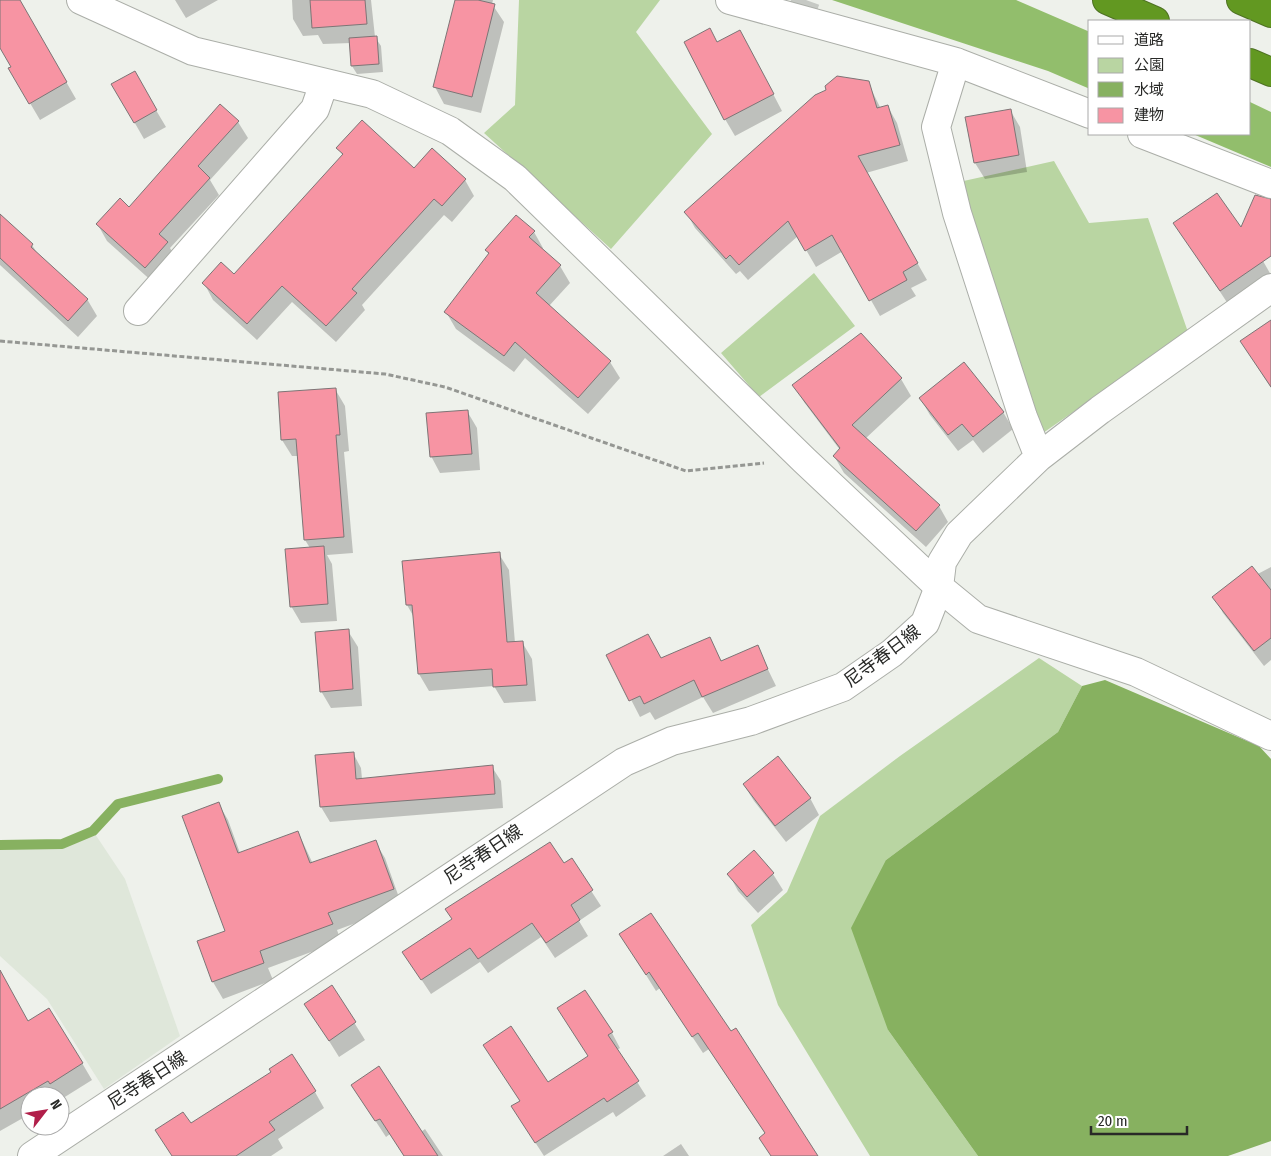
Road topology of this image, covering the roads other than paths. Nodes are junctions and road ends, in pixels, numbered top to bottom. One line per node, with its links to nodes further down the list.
1 (81, 0): 10 (street)
2 (730, 0): 7 (street)
3 (1107, 0): 6 (highway)
4 (1241, 0): 5 (highway)
5 (1271, 13)
6 (1153, 20)
7 (956, 62): 11 (street); 16 (street)
8 (1251, 63): 9 (highway)
9 (1271, 72)
10 (324, 83): 15 (street); 17 (street)
11 (1088, 113)
12 (1145, 135): 13 (street)
13 (1271, 184)
14 (1271, 288): 16 (street, 尼寺春日線)
15 (138, 311)
16 (1039, 457): 17 (street, 尼寺春日線)
17 (939, 587): 18 (street); 19 (street, 尼寺春日線)
18 (1270, 733)
19 (32, 1156)

